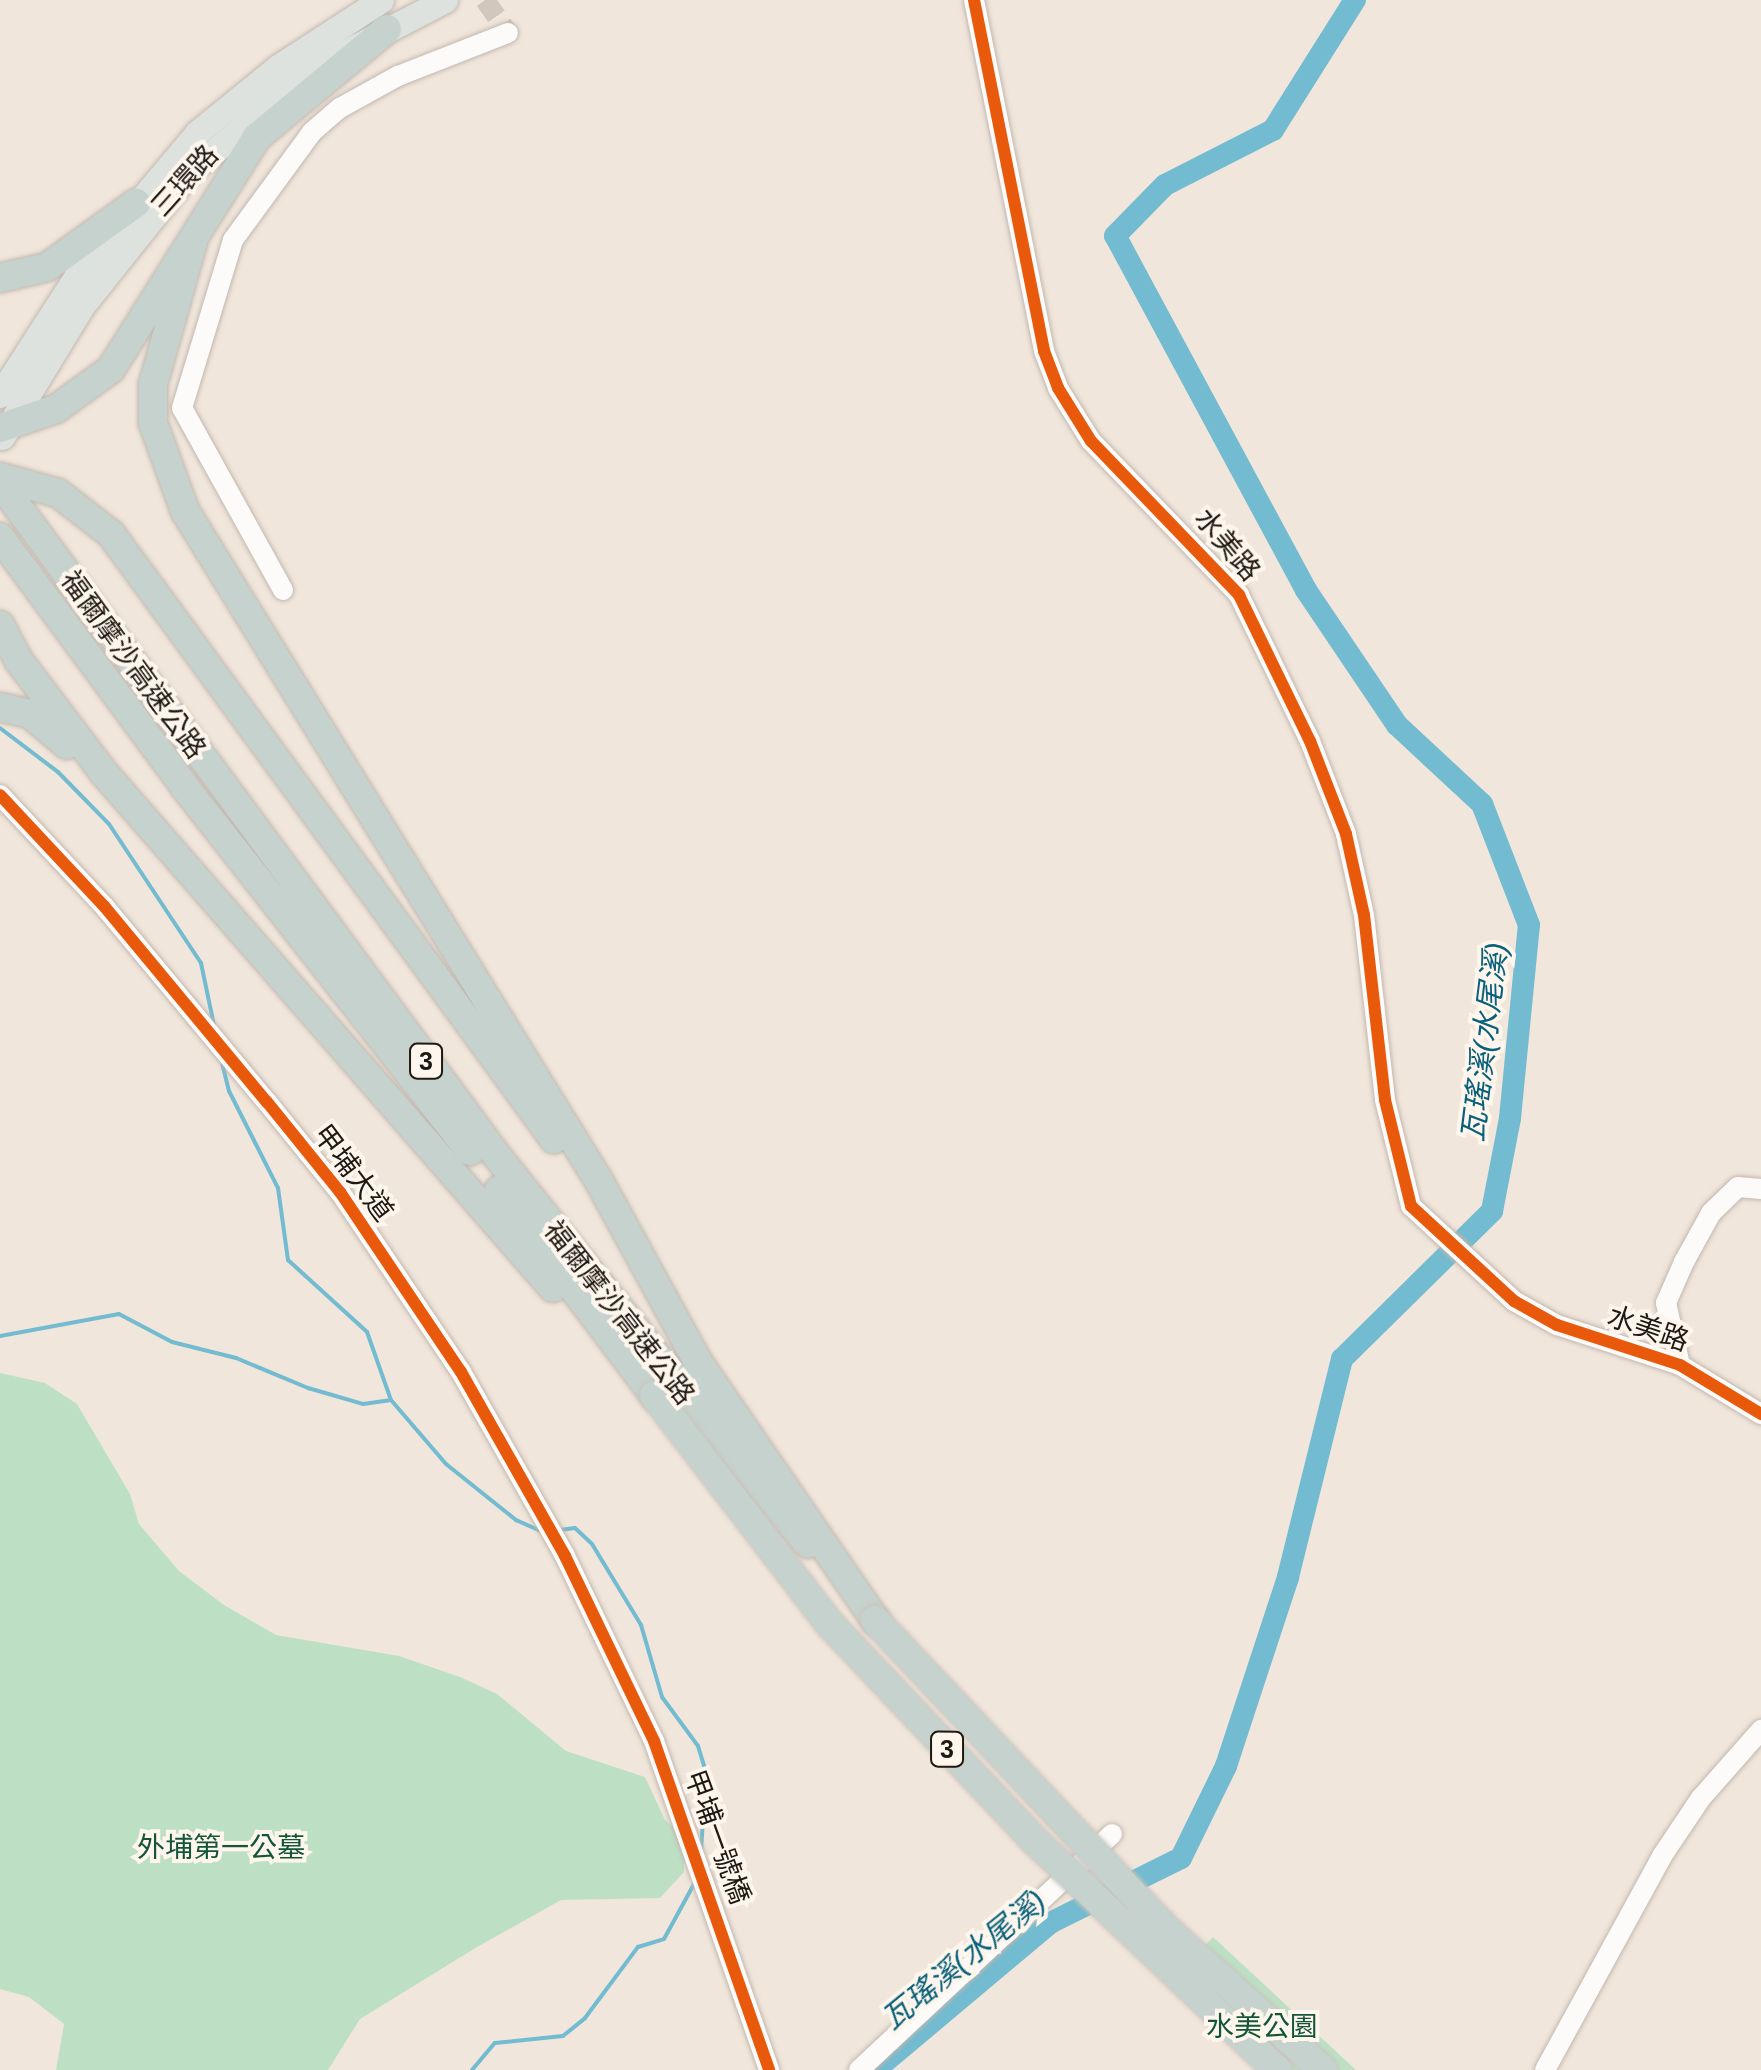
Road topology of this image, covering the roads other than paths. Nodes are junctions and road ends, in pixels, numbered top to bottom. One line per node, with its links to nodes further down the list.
1 (381, 0): 6 (main road, 三環路)
2 (445, 0): 4 (main road, 三環路)
3 (974, 0): 21 (street, 水美路)
4 (387, 29): 7 (highway); 11 (main road, 三環路)
5 (508, 33): 14 (street)
6 (136, 203): 8 (highway); 9 (main road, 三環路)
7 (193, 242): 10 (highway); 20 (highway)
8 (0, 278)
9 (0, 395)
10 (0, 428)
11 (0, 440)
12 (0, 480): 20 (highway); 24 (highway, 福爾摩沙高速公路 / 3)
13 (0, 537): 22 (highway, 福爾摩沙高速公路 / 3)
14 (283, 590)
15 (0, 625): 18 (highway)
16 (0, 707): 18 (highway)
17 (0, 795): 25 (street, 甲埔大道)
18 (151, 826): 22 (highway)
19 (1761, 1189): 21 (street)
20 (645, 1260): 24 (highway)
21 (1680, 1364): 23 (street, 水美路)
22 (654, 1394): 30 (highway, 福爾摩沙高速公路 / 3, bridge)
23 (1761, 1414)
24 (875, 1620): 31 (highway, 福爾摩沙高速公路 / 3, bridge)
25 (600, 1628): 28 (street, 甲埔一號橋)
26 (1761, 1730): 32 (street)
27 (1112, 1834): 29 (street)
28 (769, 2070)
29 (859, 2070)
30 (1278, 2070)
31 (1323, 2070)
32 (1545, 2070)

